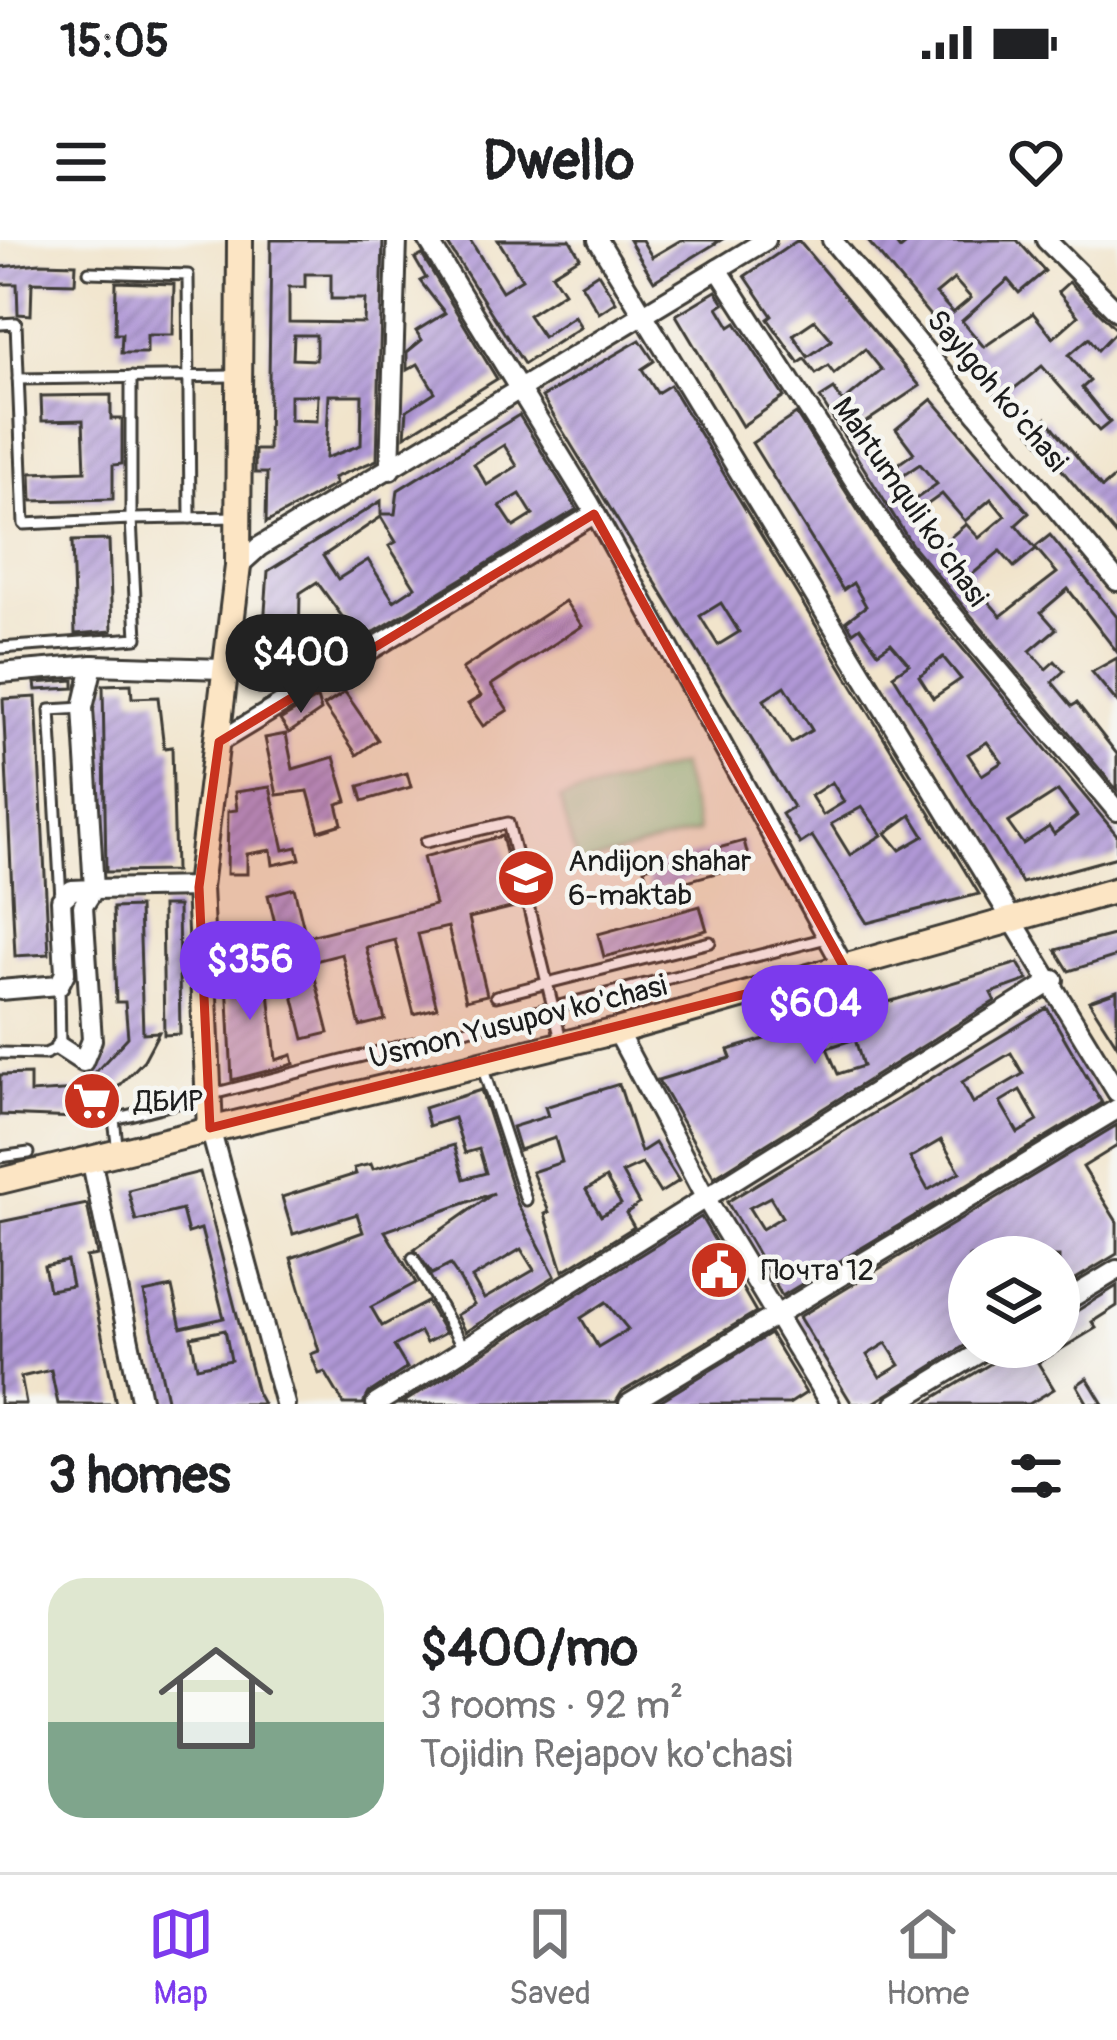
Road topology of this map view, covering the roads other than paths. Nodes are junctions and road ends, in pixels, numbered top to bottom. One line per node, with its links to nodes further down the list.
1 (240, 240): 14 (main road)
2 (397, 240): 18 (street)
3 (428, 240): 17 (street)
4 (598, 240): 11 (street)
5 (766, 240): 8 (street)
6 (832, 240): 24 (street, Saylgoh ko'chasi)
7 (1046, 240): 10 (street)
8 (718, 269): 11 (street); 31 (street, Mahtumquli ko'chasi)
9 (89, 272): 13 (lane)
10 (1117, 310)
11 (641, 312): 17 (street); 37 (street)
12 (0, 324): 16 (lane)
13 (187, 376): 14 (lane); 15 (lane); 21 (lane)
14 (238, 376): 20 (main road)
15 (131, 377): 16 (lane); 22 (lane)
16 (18, 379): 22 (lane)
17 (520, 392): 18 (street); 19 (street)
18 (390, 470): 23 (street)
19 (594, 514): 30 (street); 38 (street)
20 (238, 517): 21 (lane); 23 (main road)
21 (190, 518): 22 (lane)
22 (131, 519): 25 (lane)
23 (238, 566): 27 (main road)
24 (1117, 581)
25 (0, 648)
26 (93, 665): 27 (street); 28 (street); 29 (street)
27 (223, 669): 30 (main road)
28 (0, 673)
29 (83, 708): 34 (street); 36 (lane)
30 (219, 742): 33 (main road)
31 (1117, 811)
32 (426, 842): 42 (lane)
33 (199, 886): 34 (street); 53 (main road)
34 (94, 889): 36 (street); 49 (street)
35 (1117, 890): 37 (main road, Usmon Yusupov ko'chasi)
36 (61, 901): 43 (street)
37 (1011, 920): 40 (main road, Usmon Yusupov ko'chasi); 41 (street)
38 (827, 938): 40 (street); 46 (lane)
39 (710, 942): 42 (lane)
40 (844, 969): 47 (main road, Usmon Yusupov ko'chasi)
41 (1054, 980): 52 (street); 62 (street)
42 (548, 983): 45 (lane); 46 (lane)
43 (59, 985): 44 (street); 49 (lane)
44 (0, 990)
45 (496, 996)
46 (555, 1010): 48 (lane); 53 (lane)
47 (617, 1031): 48 (main road, Usmon Yusupov ko'chasi); 62 (street)
48 (562, 1044): 51 (main road, Usmon Yusupov ko'chasi)
49 (60, 1047): 50 (lane)
50 (0, 1053)
51 (481, 1064): 55 (main road, Usmon Yusupov ko'chasi); 61 (lane)
52 (1117, 1092)
53 (208, 1095): 55 (main road); 56 (lane)
54 (1117, 1108): 66 (street)
55 (209, 1128): 56 (main road, Usmon Yusupov ko'chasi); 70 (street)
56 (118, 1152): 59 (main road, Usmon Yusupov ko'chasi)
57 (28, 1153): 58 (lane)
58 (0, 1157)
59 (92, 1158): 60 (main road, Usmon Yusupov ko'chasi); 69 (street)
60 (0, 1181)
61 (526, 1199)
62 (706, 1199): 66 (street); 67 (street)
63 (413, 1258): 67 (lane)
64 (1117, 1270): 65 (street)
65 (1080, 1292)
66 (775, 1314): 72 (street); 73 (street)
67 (464, 1349): 71 (street)
68 (954, 1368): 74 (street)
69 (142, 1404)
70 (285, 1404)
71 (376, 1404)
72 (629, 1404)
73 (830, 1404)
74 (895, 1404)

